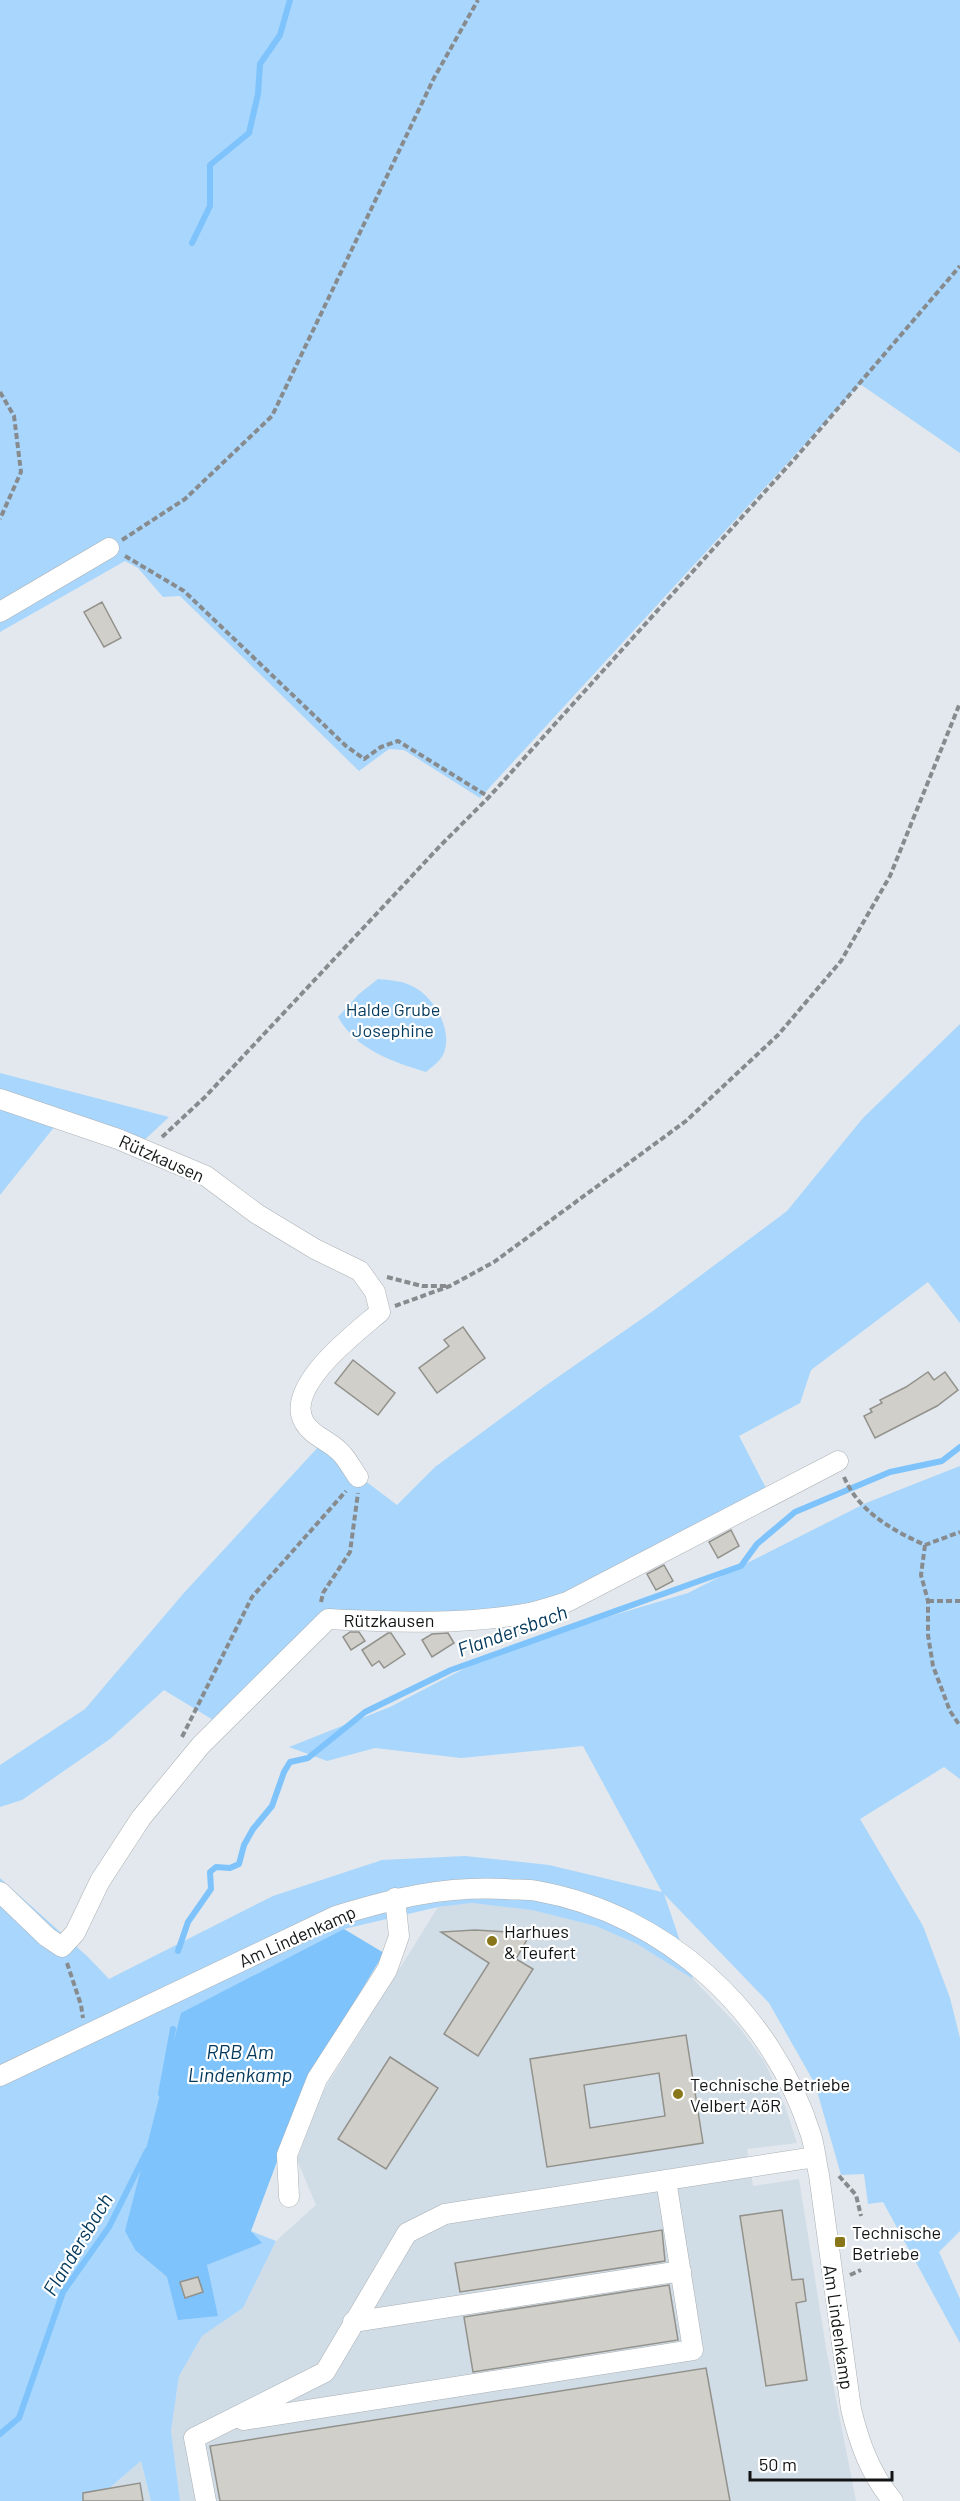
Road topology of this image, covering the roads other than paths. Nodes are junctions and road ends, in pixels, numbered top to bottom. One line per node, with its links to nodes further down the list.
1 (109, 548): 2 (street)
2 (0, 612)
3 (0, 1100): 5 (street, Rützkausen)
4 (838, 1461): 6 (street, Rützkausen)
5 (358, 1477)
6 (0, 1892)
7 (395, 1898): 8 (street, Am Lindenkamp); 9 (street, Am Lindenkamp); 10 (street)
8 (0, 2076)
9 (815, 2157): 11 (street); 16 (street, Am Lindenkamp)
10 (305, 2179)
11 (666, 2180): 12 (street); 13 (street)
12 (681, 2271): 13 (street); 14 (street)
13 (353, 2322): 14 (street)
14 (225, 2423): 15 (street)
15 (206, 2501)
16 (893, 2501)

